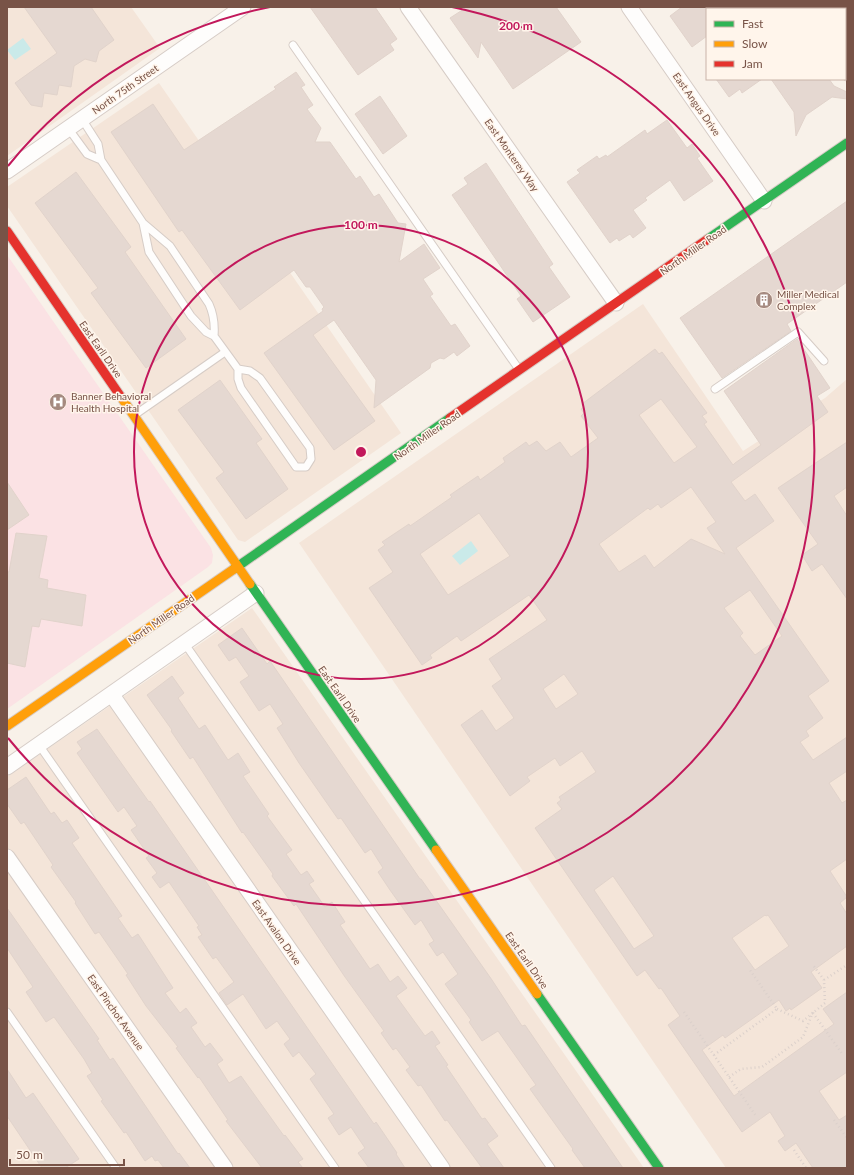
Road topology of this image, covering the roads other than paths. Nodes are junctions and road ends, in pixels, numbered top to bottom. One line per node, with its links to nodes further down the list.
1 (243, 7): 5 (street, North 75th Street)
2 (630, 7): 10 (street, East Angus Drive)
3 (412, 9): 13 (street, East Monterey Way)
4 (293, 45): 18 (lane)
5 (82, 119): 6 (street, North 75th Street); 8 (lane)
6 (68, 128): 8 (lane); 9 (street, North 75th Street)
7 (847, 143): 10 (street, North Miller Road)
8 (101, 160): 11 (lane)
9 (7, 171)
10 (764, 201): 13 (street, North Miller Road)
11 (143, 223): 14 (lane); 14 (lane)
12 (7, 231): 20 (street, East Earll Drive)
13 (616, 303): 18 (street, North Miller Road)
14 (214, 336): 15 (lane)
15 (225, 352): 17 (lane); 20 (lane)
16 (824, 361): 19 (lane)
17 (238, 369): 17 (lane)
18 (520, 371): 21 (street, North Miller Road)
19 (715, 389)
20 (134, 416): 21 (street, East Earll Drive)
21 (238, 566): 22 (street, East Earll Drive); 25 (street, North Miller Road)
22 (256, 593): 23 (street); 35 (street, East Earll Drive)
23 (185, 644): 24 (street); 34 (lane)
24 (112, 695): 26 (street); 33 (street, East Avalon Drive)
25 (7, 726)
26 (39, 745): 27 (street); 32 (lane)
27 (7, 767)
28 (7, 857): 31 (street, East Pinchot Avenue)
29 (7, 1012): 30 (lane)
30 (116, 1168)
31 (225, 1168)
32 (335, 1168)
33 (442, 1168)
34 (551, 1168)
35 (660, 1168)

